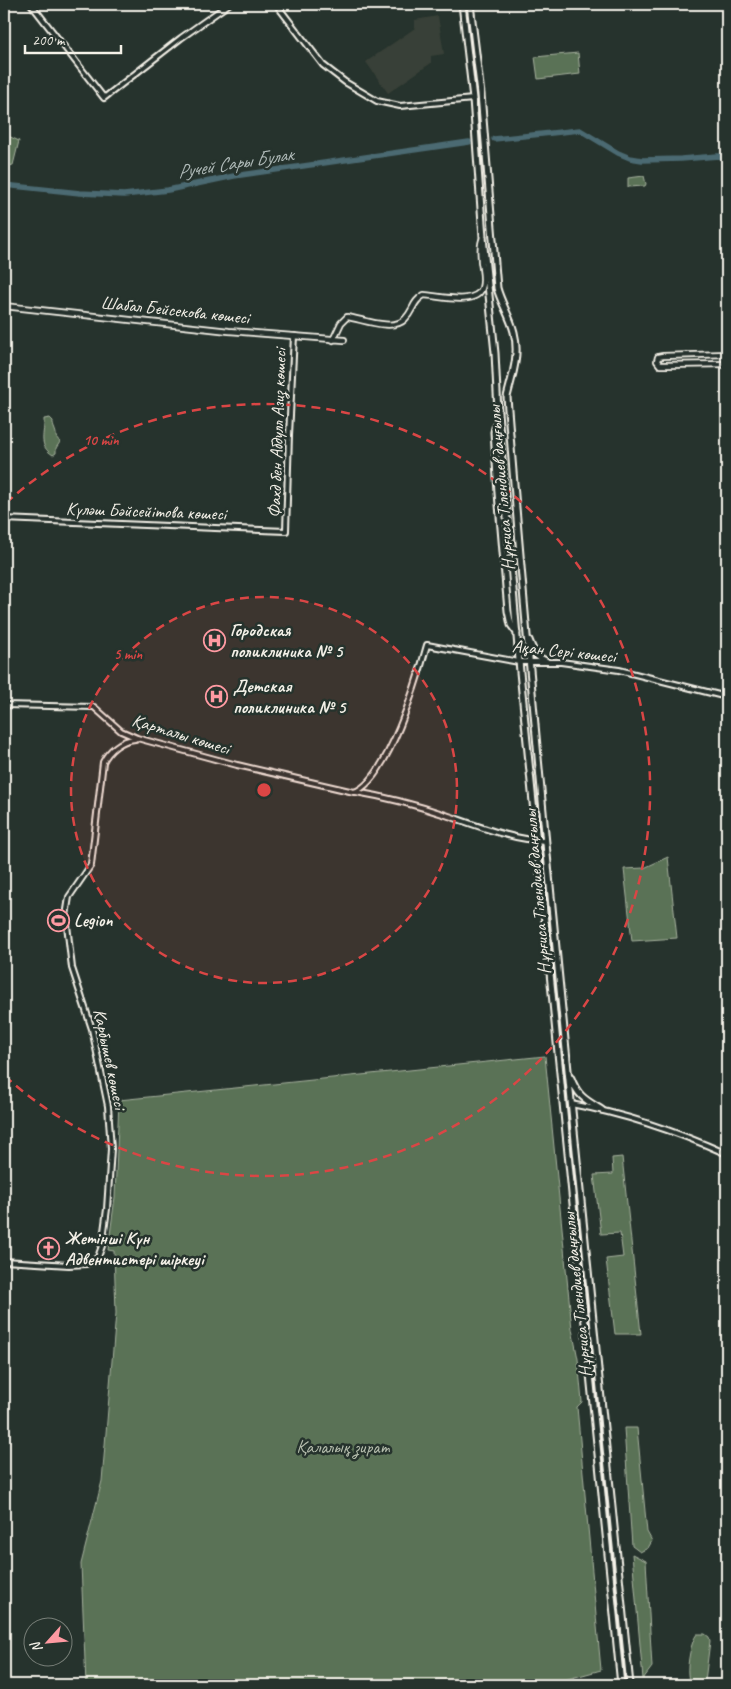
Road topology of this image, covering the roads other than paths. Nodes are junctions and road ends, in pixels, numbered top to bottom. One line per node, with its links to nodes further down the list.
1 (31, 4): 2 (street)
2 (229, 4)
3 (276, 4): 7 (street)
4 (462, 4): 7 (main road, Нұрғиса Тілендиев даңғылы)
5 (470, 4): 6 (main road, Нұрғиса Тілендиев даңғылы)
6 (482, 98): 7 (main road); 9 (main road, Нұрғиса Тілендиев даңғылы)
7 (473, 99): 8 (main road, Нұрғиса Тілендиев даңғылы)
8 (478, 174): 9 (main road); 10 (main road, Нұрғиса Тілендиев даңғылы)
9 (487, 174): 18 (main road, Нұрғиса Тілендиев даңғылы)
10 (484, 237): 13 (main road); 17 (main road, Нұрғиса Тілендиев даңғылы)
11 (4, 306): 12 (main road, Шабал Бейсекова көшесі)
12 (294, 336): 13 (main road, Шабал Бейсекова көшесі); 23 (street, Фахд бен Абдулл Азиз көшесі)
13 (333, 340): 14 (main road, Шабал Бейсекова көшесі)
14 (344, 340)
15 (727, 354): 16 (main road)
16 (727, 364)
17 (498, 398): 18 (main road); 19 (main road, Нұрғиса Тілендиев даңғылы)
18 (507, 398): 21 (main road, Нұрғиса Тілендиев даңғылы)
19 (498, 412): 20 (main road, Нұрғиса Тілендиев даңғылы); 25 (main road)
20 (507, 515): 21 (main road); 24 (main road, Нұрғиса Тілендиев даңғылы)
21 (516, 516): 27 (main road, Нұрғиса Тілендиев даңғылы)
22 (4, 519): 23 (street, Күләш Бәйсейітова көшесі)
23 (286, 531)
24 (512, 584): 25 (main road); 26 (main road, Нұрғиса Тілендиев даңғылы)
25 (507, 600): 26 (main road)
26 (517, 633): 29 (main road, Нұрғиса Тілендиев даңғылы)
27 (526, 634): 28 (main road); 30 (main road, Нұрғиса Тілендиев даңғылы)
28 (546, 661): 30 (street, Ақан Сері көшесі); 31 (street, Ақан Сері көшесі)
29 (519, 662): 30 (street, Ақан Сері көшесі); 34 (street, Ақан Сері көшесі); 35 (main road, Нұрғиса Тілендиев даңғылы)
30 (529, 662): 36 (main road, Нұрғиса Тілендиев даңғылы)
31 (727, 697)
32 (4, 706): 33 (street, Қарталы көшесі)
33 (137, 738): 34 (street, Қарталы көшесі); 41 (street, Карбышев көшесі)
34 (356, 792): 35 (street, Қарталы көшесі)
35 (537, 841): 36 (street, Қарталы көшесі); 42 (main road, Нұрғиса Тілендиев даңғылы)
36 (546, 841): 37 (main road, Нұрғиса Тілендиев даңғылы)
37 (568, 1070): 38 (main road, Нұрғиса Тілендиев даңғылы); 39 (main road)
38 (572, 1104): 39 (street); 43 (main road, Нұрғиса Тілендиев даңғылы)
39 (602, 1110): 40 (street)
40 (727, 1154)
41 (4, 1261)
42 (621, 1685)
43 (630, 1685)

